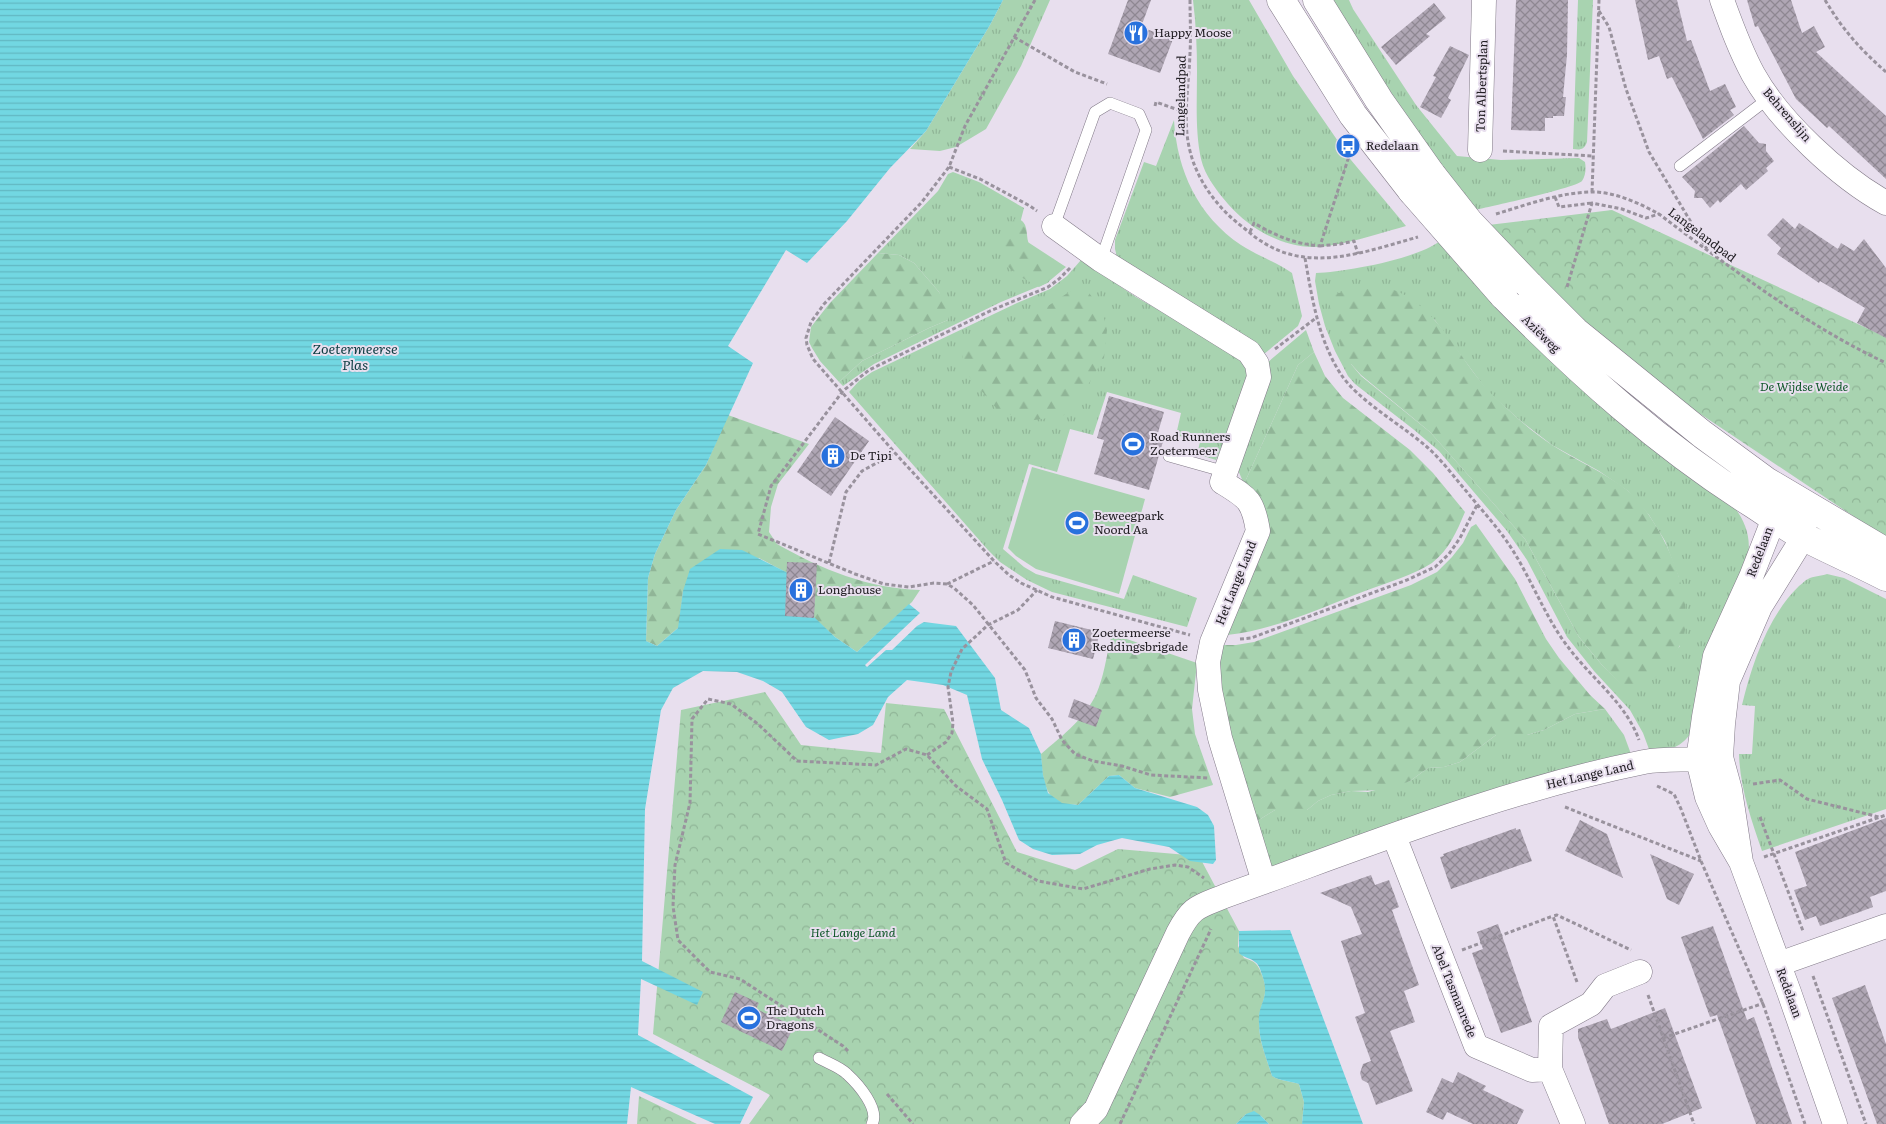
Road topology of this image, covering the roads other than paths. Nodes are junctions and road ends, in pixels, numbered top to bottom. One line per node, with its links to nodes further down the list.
1 (1281, 0): 8 (street, Aziëweg)
2 (1317, 0): 8 (street, Aziëweg)
3 (1484, 0): 6 (street, Ton Albertsplan)
4 (1722, 0): 5 (street, Behrenslijn)
5 (1769, 98): 7 (lane); 9 (street, Behrenslijn)
6 (1480, 150)
7 (1680, 166)
8 (1422, 183): 14 (street, Aziëweg, bridge); 15 (street, Aziëweg, bridge)
9 (1886, 203)
10 (1054, 226): 11 (street); 11 (lane)
11 (1093, 255): 13 (street)
12 (1169, 456): 13 (lane)
13 (1226, 472): 23 (street, Het Lange Land)
14 (1805, 504): 15 (street, Redelaan); 16 (street, Redelaan); 17 (street, Aziëweg)
15 (1774, 518): 16 (street, Aziëweg); 20 (street, Redelaan)
16 (1804, 536): 18 (street, Aziëweg); 19 (street, Redelaan)
17 (1886, 552)
18 (1886, 577)
19 (1721, 757): 20 (street, Het Lange Land); 22 (street, Redelaan)
20 (1698, 760): 21 (street, Het Lange Land); 22 (street, Redelaan)
21 (1394, 836): 23 (street, Het Lange Land); 28 (street, Abel Tasmanrede)
22 (1741, 862): 25 (street, Redelaan)
23 (1264, 882): 30 (street, Het Lange Land)
24 (1886, 926): 25 (street)
25 (1779, 964): 32 (street, Redelaan)
26 (1640, 972): 28 (street)
27 (819, 1058): 29 (lane)
28 (1550, 1069): 31 (street)
29 (872, 1124)
30 (1082, 1124)
31 (1573, 1124)
32 (1836, 1124)

